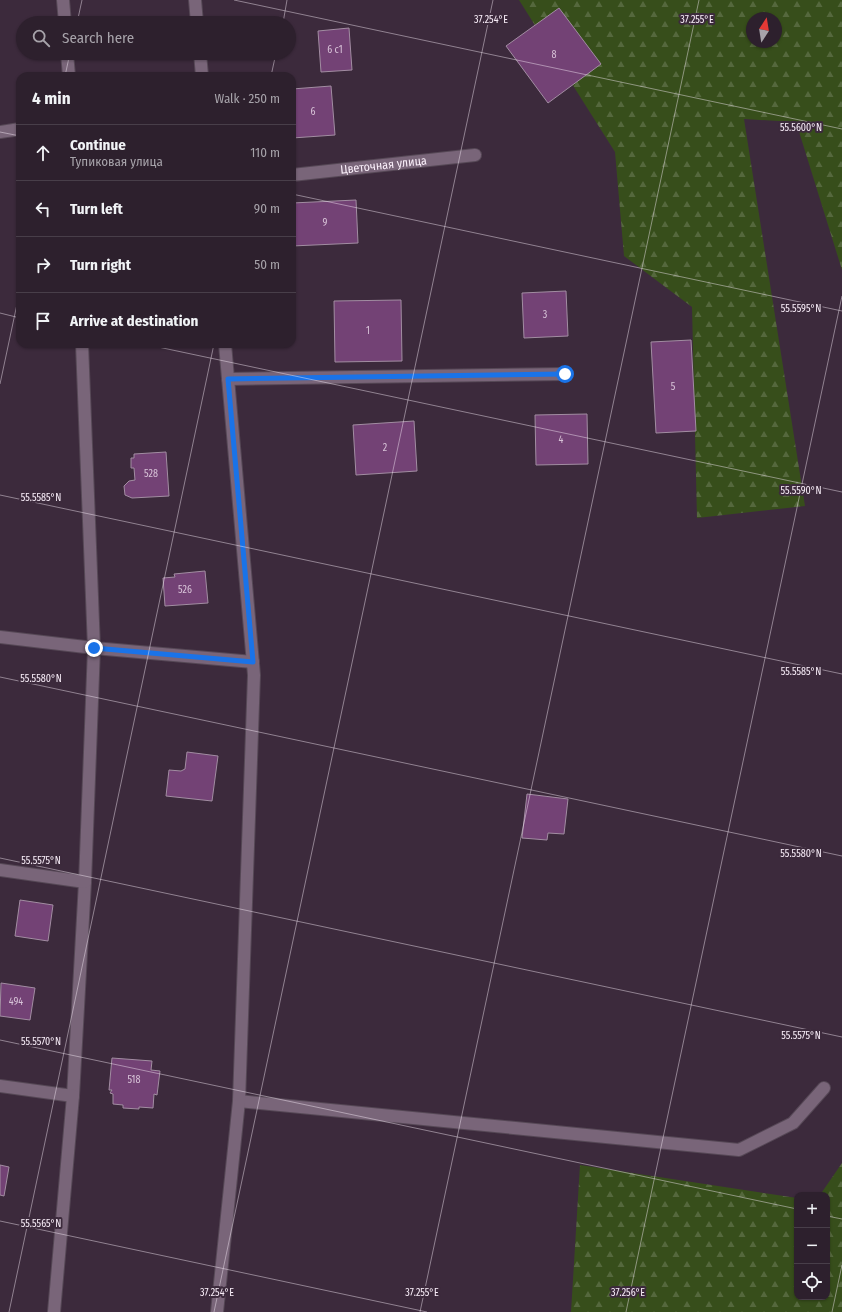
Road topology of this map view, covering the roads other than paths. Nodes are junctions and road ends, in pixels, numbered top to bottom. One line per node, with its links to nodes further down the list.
1 (63, 0): 3 (lane)
2 (195, 0): 4 (lane)
3 (64, 16)
4 (196, 16)
5 (68, 60): 7 (lane)
6 (201, 60): 8 (lane)
7 (69, 72)
8 (202, 72)
9 (16, 130): 10 (lane)
10 (0, 132)
11 (475, 155): 12 (lane, Цветочная улица)
12 (296, 175)
13 (82, 348): 18 (lane)
14 (225, 348): 16 (lane)
15 (565, 374): 16 (lane)
16 (228, 379): 19 (lane)
17 (0, 637): 18 (lane)
18 (94, 648): 19 (lane); 21 (lane)
19 (253, 662): 25 (lane)
20 (0, 870): 21 (lane)
21 (85, 882): 24 (lane)
22 (0, 1086): 24 (lane)
23 (824, 1088): 25 (lane)
24 (73, 1096): 26 (lane)
25 (239, 1101): 27 (lane)
26 (54, 1312)
27 (217, 1312)

